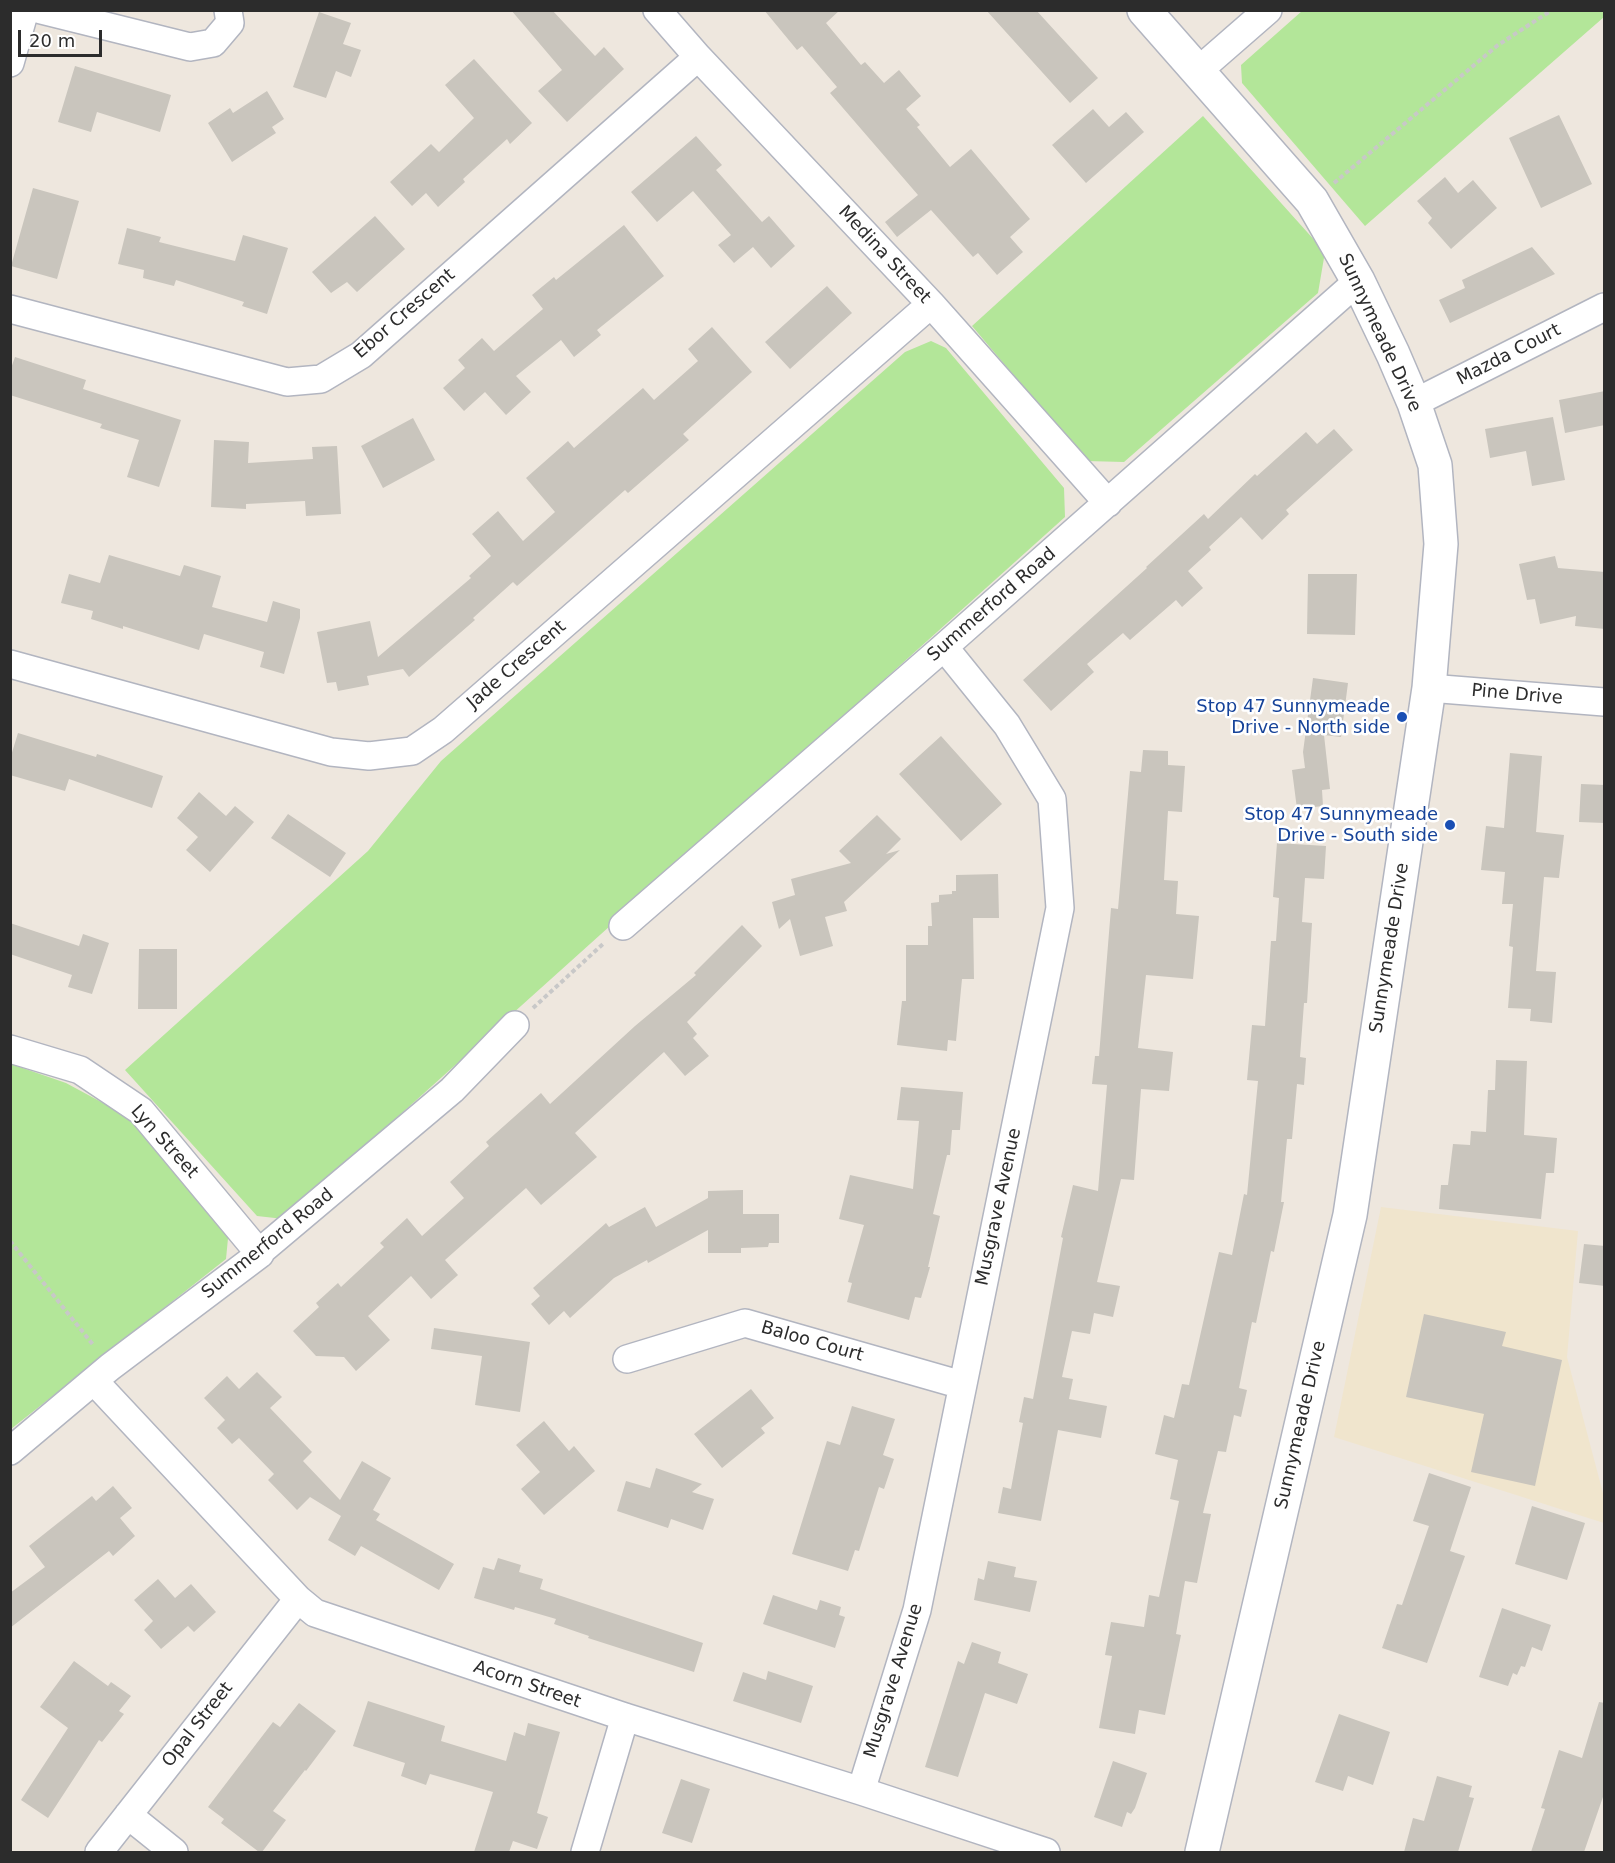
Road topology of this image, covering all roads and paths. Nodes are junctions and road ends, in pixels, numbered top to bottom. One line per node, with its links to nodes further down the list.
1 (26, 10): 9 (street)
2 (41, 10): 3 (street)
3 (228, 10)
4 (657, 10): 8 (street, Medina Street)
5 (1144, 10): 10 (street, Sunnymeade Drive)
6 (1268, 10): 10 (street)
7 (1552, 10): 11 (path)
8 (698, 57): 13 (street, Medina Street); 15 (street, Ebor Crescent)
9 (10, 63)
10 (1197, 71): 11 (street, Sunnymeade Drive)
11 (1312, 201): 12 (street, Sunnymeade Drive)
12 (1358, 281): 16 (street, Sunnymeade Drive); 17 (street, Summerford Road)
13 (931, 304): 17 (street, Medina Street); 19 (street, Jade Crescent)
14 (1605, 307): 16 (street, Mazda Court)
15 (10, 309)
16 (1414, 403): 20 (street, Sunnymeade Drive)
17 (1108, 503): 18 (street, Summerford Road)
18 (944, 648): 22 (street, Summerford Road); 29 (street, Musgrave Avenue)
19 (10, 664)
20 (1429, 688): 21 (street, Pine Drive); 39 (street, Sunnymeade Drive)
21 (1605, 702)
22 (623, 926): 23 (path)
23 (515, 1024): 26 (street, Summerford Road)
24 (10, 1048): 26 (street, Lyn Street)
25 (10, 1241): 28 (path)
26 (260, 1254): 28 (street, Summerford Road)
27 (627, 1359): 29 (street, Baloo Court)
28 (102, 1374): 30 (street, Summerford Road); 31 (street, Acorn Street)
29 (962, 1384): 33 (street, Musgrave Avenue)
30 (10, 1451)
31 (298, 1599): 32 (street, Acorn Street); 34 (street, Opal Street)
32 (625, 1718): 33 (street, Acorn Street); 37 (street)
33 (861, 1791): 38 (street, Acorn Street)
34 (128, 1815): 35 (street, Opal Street); 36 (street)
35 (99, 1852)
36 (174, 1852)
37 (585, 1852)
38 (1046, 1852)
39 (1202, 1852)

